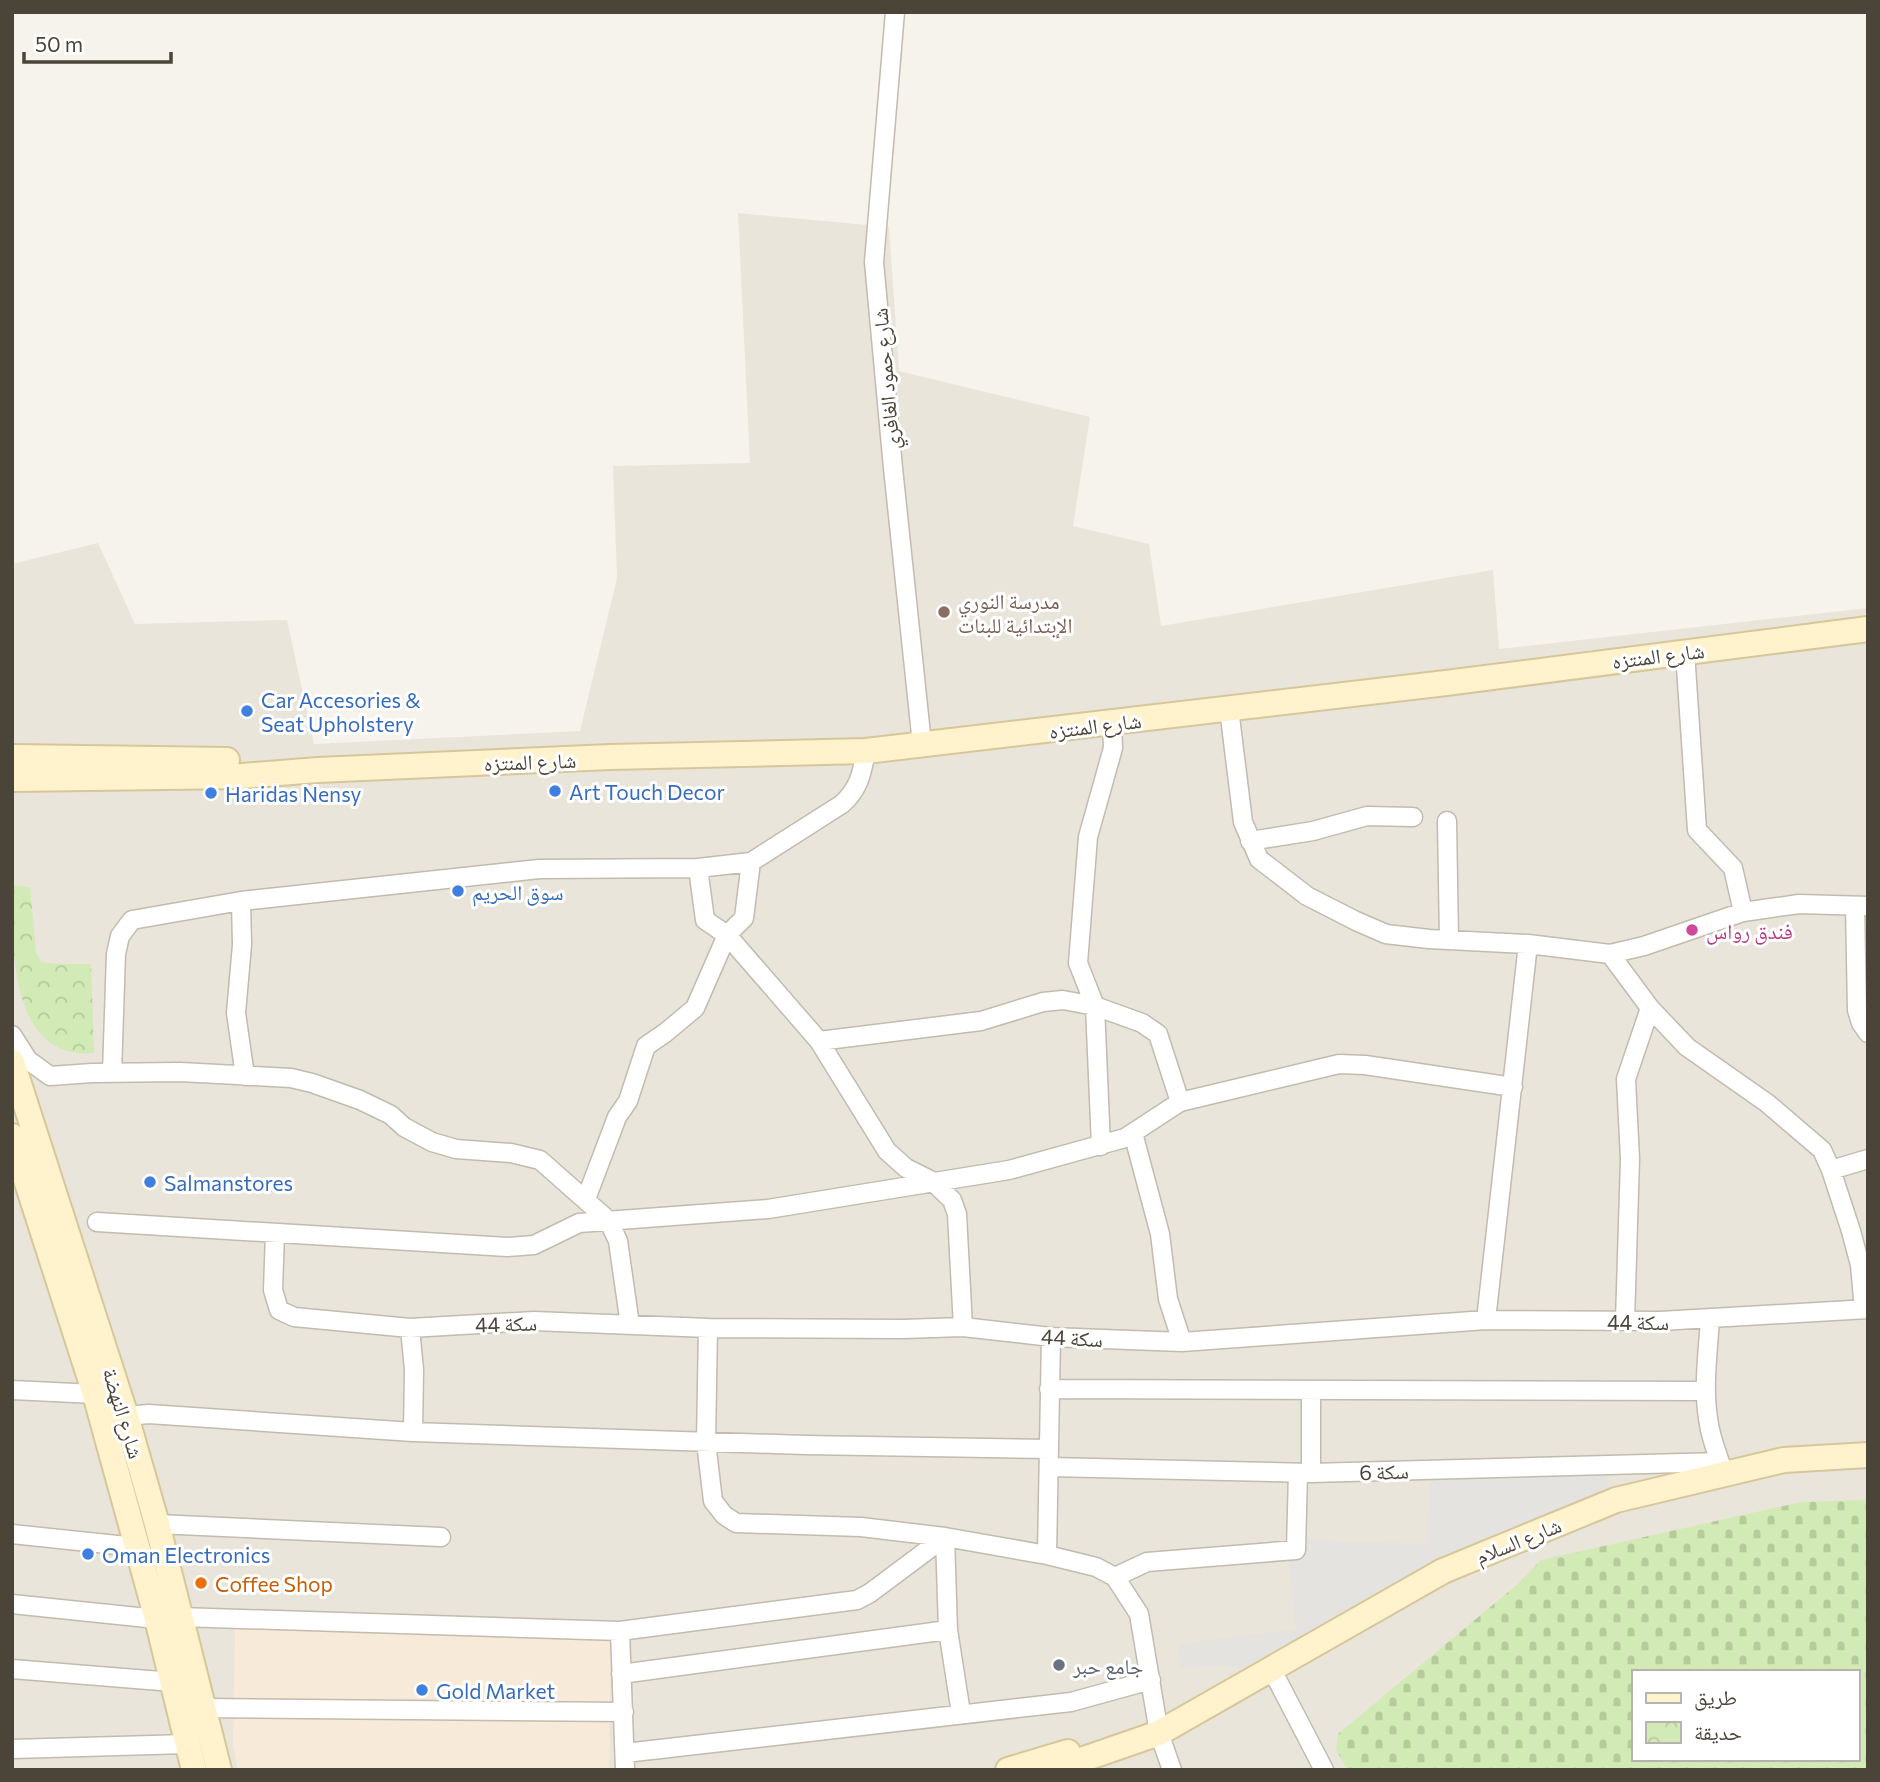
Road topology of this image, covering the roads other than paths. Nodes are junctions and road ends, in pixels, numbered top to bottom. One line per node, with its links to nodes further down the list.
1 (895, 12): 6 (street, شارع حمود الغافري)
2 (1868, 629): 3 (street, شارع المنتزه)
3 (1685, 652): 4 (street, شارع المنتزه); 16 (street)
4 (1229, 709): 5 (street, شارع المنتزه); 11 (street)
5 (1112, 724): 6 (street, شارع المنتزه); 21 (street)
6 (922, 744): 7 (street, شارع المنتزه)
7 (866, 751): 8 (street, شارع المنتزه); 12 (street)
8 (15, 774)
9 (1413, 817): 11 (street)
10 (1447, 821): 18 (street)
11 (1250, 841): 18 (street)
12 (751, 862): 13 (street); 17 (street)
13 (698, 868): 14 (street); 17 (street)
14 (241, 901): 27 (street); 28 (street)
15 (1861, 906): 16 (street); 23 (street)
16 (1743, 912): 20 (street)
17 (727, 935): 25 (street); 37 (street)
18 (1449, 940): 19 (street)
19 (1528, 944): 20 (street); 29 (street)
20 (1610, 954): 22 (street)
21 (1095, 1006): 25 (street); 30 (street); 33 (street)
22 (1650, 1008): 35 (street); 44 (street)
23 (1868, 1033)
24 (12, 1035): 27 (street)
25 (819, 1041): 36 (street)
26 (12, 1062): 56 (street, شارع النهضة)
27 (112, 1073): 28 (street)
28 (245, 1076): 37 (street)
29 (1513, 1087): 30 (street); 43 (street)
30 (1180, 1102): 31 (street)
31 (1133, 1133): 33 (street); 50 (street)
32 (12, 1136): 55 (street, شارع النهضة)
33 (1101, 1146): 36 (street)
34 (1868, 1160): 35 (street)
35 (1830, 1170): 41 (street)
36 (932, 1181): 38 (street); 46 (street)
37 (586, 1199): 38 (street)
38 (608, 1220): 40 (street); 45 (street)
39 (97, 1222): 40 (street)
40 (275, 1233): 47 (street, سكة 44)
41 (1866, 1309): 42 (street, سكة 44)
42 (1710, 1319): 44 (street, سكة 44); 54 (street)
43 (1486, 1320): 44 (street, سكة 44); 50 (street, سكة 44)
44 (1625, 1321)
45 (630, 1325): 47 (street, سكة 44); 48 (street, سكة 44)
46 (963, 1327): 48 (street, سكة 44); 49 (street, سكة 44)
47 (410, 1328): 57 (street)
48 (708, 1328): 58 (street)
49 (1051, 1337): 50 (street, سكة 44); 51 (street)
50 (1182, 1342)
51 (1049, 1389): 53 (street); 59 (street)
52 (12, 1390): 55 (street)
53 (1311, 1390): 54 (street); 63 (street)
54 (1706, 1391): 62 (street)
55 (95, 1394): 68 (street, شارع النهضة)
56 (126, 1416): 57 (street); 64 (street, شارع النهضة)
57 (413, 1433): 58 (street)
58 (706, 1442): 59 (street); 67 (street)
59 (1048, 1449): 61 (street)
60 (1868, 1455): 62 (street, شارع السلام)
61 (1049, 1468): 63 (street, سكة 6); 69 (street)
62 (1722, 1468): 63 (street, سكة 6); 76 (street, شارع السلام)
63 (1304, 1473): 70 (street)
64 (157, 1524): 66 (street); 72 (street, شارع النهضة)
65 (12, 1534): 68 (street)
66 (441, 1537)
67 (946, 1538): 69 (street); 73 (street); 74 (street)
68 (136, 1547): 72 (street, شارع النهضة)
69 (1047, 1555): 70 (street)
70 (1115, 1577): 78 (street)
71 (12, 1604): 72 (street)
72 (168, 1618): 74 (street); 79 (street, شارع النهضة); 80 (street, شارع النهضة)
73 (948, 1630): 77 (street); 82 (street)
74 (621, 1631): 77 (street)
75 (12, 1668): 79 (street)
76 (1271, 1668): 83 (street, شارع السلام); 92 (street)
77 (621, 1674): 81 (street)
78 (1151, 1680): 82 (street); 83 (street)
79 (173, 1682): 84 (street, شارع النهضة)
80 (201, 1707): 81 (street); 88 (street, شارع النهضة)
81 (624, 1712): 86 (street)
82 (961, 1713): 86 (street)
83 (1158, 1726): 89 (street, شارع السلام); 90 (street, شارع السلام); 91 (street)
84 (187, 1744): 85 (street); 87 (street, شارع النهضة)
85 (12, 1749)
86 (625, 1761)
87 (194, 1770)
88 (219, 1770)
89 (1008, 1770)
90 (1052, 1770)
91 (1172, 1770)
92 (1324, 1770)

